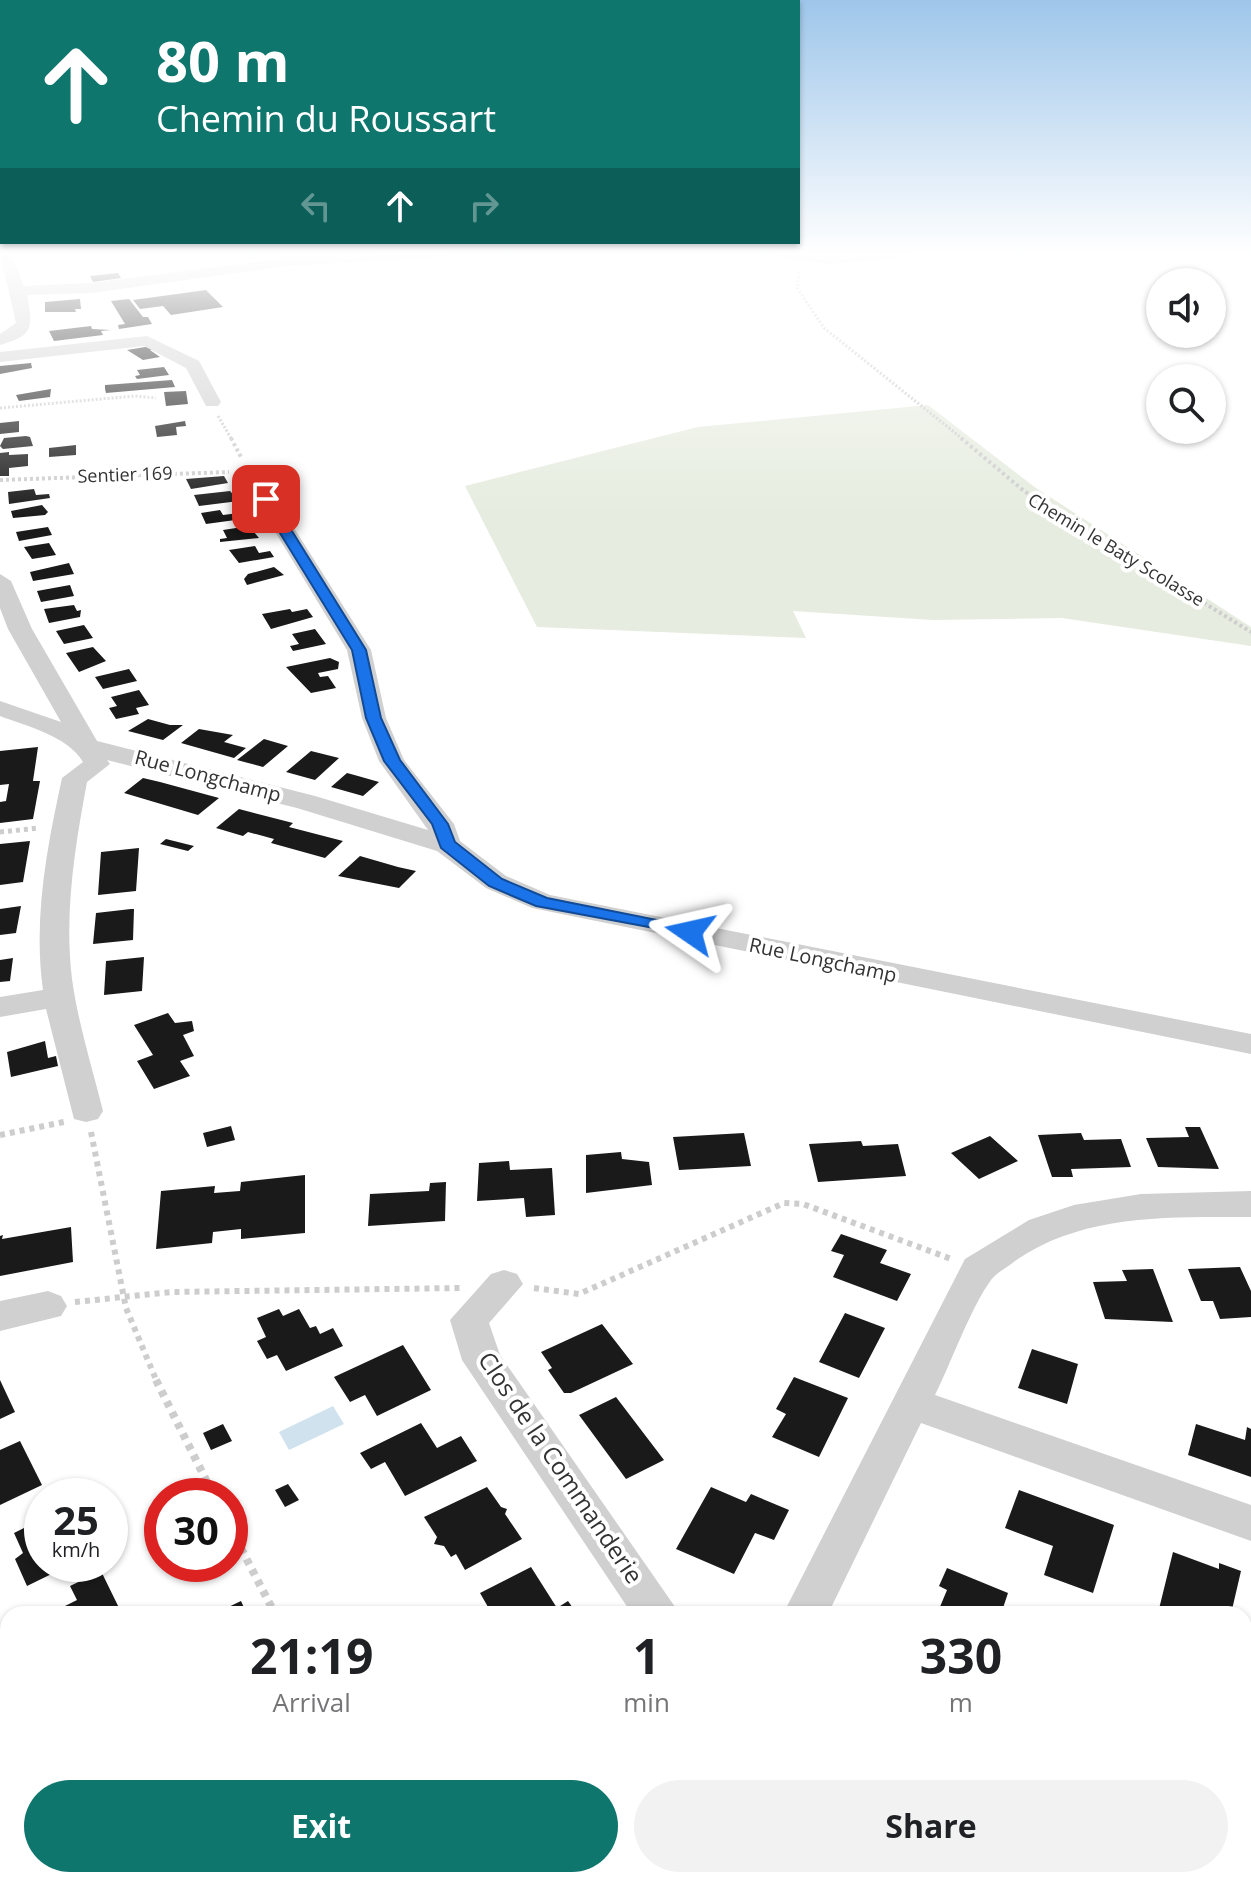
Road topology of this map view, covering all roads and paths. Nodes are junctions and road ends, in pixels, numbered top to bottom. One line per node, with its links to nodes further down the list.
1 (146, 341): 4 (street)
2 (147, 341): 6 (street)
3 (840, 341): 11 (path, Chemin le Baty Scolasse)
4 (0, 357)
5 (156, 398): 7 (path)
6 (212, 402): 8 (path)
7 (0, 408)
8 (250, 474): 9 (path, Sentier 169); 16 (street)
9 (0, 480)
10 (0, 581): 13 (street)
11 (1251, 632)
12 (0, 708): 13 (street, Rue Longchamp)
13 (88, 747): 14 (street); 16 (street, Rue Longchamp)
14 (66, 826): 15 (path); 17 (street)
15 (0, 832)
16 (447, 845): 19 (street, Rue Longchamp)
17 (60, 997): 18 (street); 20 (street)
18 (0, 1007)
19 (1251, 1044)
20 (86, 1111): 21 (path); 25 (path)
21 (0, 1135)
22 (1251, 1204): 23 (street)
23 (978, 1269): 24 (path); 28 (street)
24 (504, 1284): 25 (path); 33 (street, Clos de la Commanderie)
25 (122, 1294): 26 (path); 29 (path)
26 (48, 1306): 27 (street)
27 (0, 1316)
28 (911, 1403): 30 (street); 34 (street)
29 (205, 1478)
30 (1251, 1523)
31 (248, 1562): 32 (path)
32 (271, 1606)
33 (652, 1606)
34 (809, 1606)

